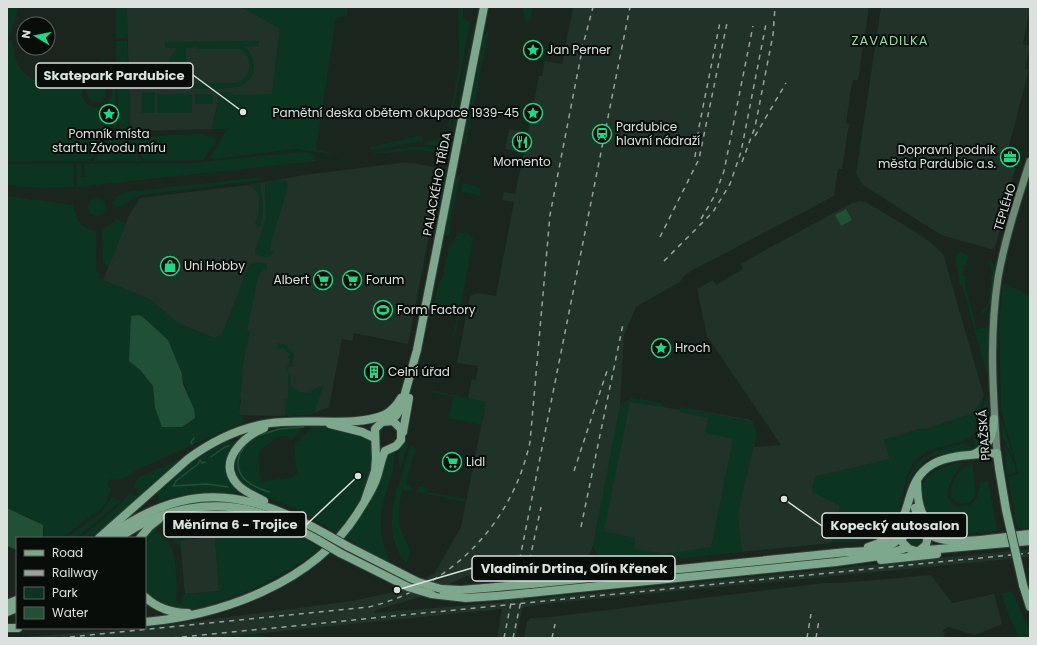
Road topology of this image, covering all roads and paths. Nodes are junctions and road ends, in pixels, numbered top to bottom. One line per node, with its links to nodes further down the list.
1 (484, 7): 4 (main road, PALACKÉHO TŘÍDA)
2 (1030, 161): 3 (main road, TEPLÉHO)
3 (1002, 259): 6 (main road, PRAŽSKÁ)
4 (414, 364): 5 (main road, PALACKÉHO TŘÍDA); 11 (main road, PALACKÉHO TŘÍDA)
5 (409, 378): 7 (main road, PALACKÉHO TŘÍDA); 9 (main road)
6 (994, 419): 16 (main road, PRAŽSKÁ); 17 (main road)
7 (387, 420): 9 (main road); 11 (main road); 13 (main road)
8 (320, 421): 9 (main road); 10 (main road); 13 (main road)
9 (340, 421)
10 (298, 422): 12 (main road); 14 (main road)
11 (402, 435): 15 (main road)
12 (224, 438): 14 (main road); 27 (main road)
13 (375, 439): 15 (main road); 19 (main road)
14 (242, 441): 21 (main road)
15 (389, 448): 19 (main road)
16 (997, 453): 17 (main road); 39 (main road, PRAŽSKÁ, bridge)
17 (969, 456): 18 (main road)
18 (917, 482): 22 (main road); 23 (main road); 31 (main road); 36 (main road)
19 (364, 503): 40 (main road)
20 (198, 508): 29 (main road); 30 (main road); 37 (main road, bridge)
21 (278, 510): 28 (main road); 36 (main road, bridge)
22 (921, 525): 23 (main road); 24 (main road)
23 (908, 526): 25 (main road)
24 (928, 533): 31 (main road); 35 (main road)
25 (902, 534): 34 (main road); 36 (main road)
26 (1030, 534): 31 (main road)
27 (100, 537)
28 (108, 537)
29 (121, 537)
30 (141, 537)
31 (979, 539)
32 (1030, 541): 33 (main road)
33 (995, 544): 35 (main road); 37 (main road)
34 (906, 548): 35 (main road); 37 (main road)
35 (919, 550)
36 (847, 552)
37 (836, 562)
38 (146, 598): 40 (main road)
39 (1030, 607)
40 (216, 608): 41 (main road)
41 (146, 622)

